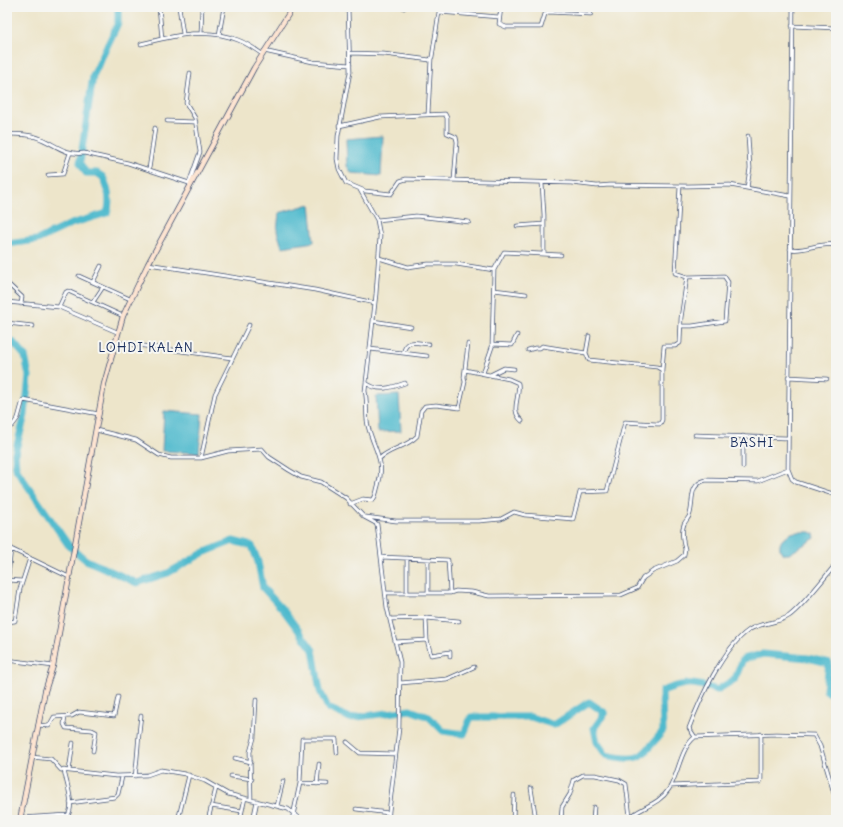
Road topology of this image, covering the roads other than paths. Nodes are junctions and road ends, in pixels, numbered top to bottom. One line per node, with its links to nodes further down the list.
1 (159, 7): 16 (street)
2 (179, 7): 14 (street)
3 (202, 7): 13 (street)
4 (224, 7): 15 (street)
5 (293, 7): 18 (street)
6 (348, 7): 19 (street)
7 (501, 7): 10 (street)
8 (793, 7): 11 (street)
9 (591, 14): 10 (street)
10 (499, 17): 20 (street)
11 (795, 26): 12 (street); 41 (street)
12 (836, 28)
13 (201, 33): 14 (street); 15 (street)
14 (183, 34): 16 (street)
15 (219, 35): 18 (street)
16 (162, 39): 17 (street)
17 (141, 44)
18 (263, 52): 21 (street); 38 (street)
19 (350, 53): 20 (street); 21 (street)
20 (431, 59): 23 (street)
21 (350, 65): 27 (street)
22 (190, 73): 25 (street)
23 (428, 114): 27 (street); 34 (street)
24 (167, 121): 25 (street)
25 (196, 122): 35 (street)
26 (7, 125): 29 (street)
27 (339, 126): 40 (street)
28 (155, 128): 32 (street)
29 (7, 134): 31 (street)
30 (748, 136): 39 (street)
31 (70, 153): 32 (street); 33 (street)
32 (149, 169): 35 (street)
33 (48, 175)
34 (454, 180): 36 (street); 40 (street)
35 (188, 183): 38 (street)
36 (542, 183): 37 (street); 44 (street)
37 (680, 186): 39 (street); 55 (street)
38 (190, 188): 51 (street)
39 (746, 188): 41 (street)
40 (360, 190): 42 (street)
41 (790, 196): 47 (street)
42 (377, 220): 43 (street); 50 (street)
43 (469, 222)
44 (544, 224): 45 (street); 48 (street)
45 (517, 226)
46 (836, 245): 47 (street)
47 (790, 249): 92 (street)
48 (544, 254): 49 (street); 53 (street)
49 (561, 255)
50 (379, 258): 53 (street); 65 (street)
51 (148, 264): 61 (street); 65 (street)
52 (101, 266): 56 (street)
53 (494, 270): 59 (street)
54 (79, 276): 56 (street)
55 (687, 277): 72 (street); 72 (street)
56 (93, 282): 58 (street)
57 (7, 283): 64 (street)
58 (103, 287): 61 (street); 63 (street)
59 (494, 290): 60 (street); 80 (street)
60 (526, 294)
61 (130, 299): 67 (street)
62 (7, 302): 64 (street)
63 (93, 302): 66 (street); 67 (street)
64 (21, 304): 66 (street)
65 (375, 304): 68 (street)
66 (59, 307): 74 (street)
67 (123, 316): 74 (street)
68 (373, 321): 73 (street); 81 (street)
69 (7, 322): 71 (street)
70 (249, 325): 86 (street)
71 (33, 326)
72 (681, 326): 89 (street)
73 (411, 327)
74 (117, 332): 77 (street)
75 (516, 335): 80 (street)
76 (589, 336): 84 (street)
77 (114, 342): 86 (street); 96 (street)
78 (429, 344): 83 (street)
79 (468, 344): 88 (street)
80 (492, 345): 90 (street)
81 (370, 349): 83 (street); 94 (street)
82 (528, 350): 84 (street)
83 (403, 353): 85 (street)
84 (586, 353): 89 (street)
85 (427, 356)
86 (232, 358): 103 (street)
87 (514, 369): 91 (street)
88 (465, 370): 90 (street); 104 (street)
89 (662, 370): 109 (street)
90 (483, 373): 91 (street)
91 (490, 375): 97 (street)
92 (788, 377): 93 (street); 102 (street)
93 (826, 379)
94 (366, 383): 95 (street); 104 (street)
95 (405, 383)
96 (99, 414): 98 (street); 99 (street)
97 (522, 421)
98 (7, 426)
99 (96, 430): 103 (street); 117 (street)
100 (695, 435): 101 (street)
101 (743, 436): 102 (street); 105 (street)
102 (787, 438): 106 (street)
103 (201, 458): 108 (street)
104 (380, 458): 108 (street)
105 (743, 467)
106 (788, 469): 107 (street); 123 (street)
107 (836, 495)
108 (350, 504): 109 (street)
109 (364, 517): 112 (street)
110 (7, 547): 111 (street)
111 (11, 548): 113 (street); 118 (street)
112 (381, 557): 114 (street); 124 (street)
113 (30, 558): 117 (street); 119 (street)
114 (406, 558): 115 (street); 121 (street)
115 (428, 560): 122 (street); 123 (street)
116 (836, 564): 142 (street)
117 (69, 577): 133 (street)
118 (9, 580): 119 (street); 120 (street)
119 (22, 581): 128 (street)
120 (7, 586)
121 (407, 592): 122 (street); 124 (street)
122 (428, 592): 123 (street)
123 (450, 592)
124 (385, 593): 126 (street)
125 (426, 618): 126 (street); 127 (street); 129 (street)
126 (390, 619): 130 (street)
127 (459, 621)
128 (7, 622)
129 (427, 640): 130 (street); 131 (street)
130 (395, 642): 135 (street)
131 (450, 657)
132 (7, 660): 133 (street)
133 (53, 666): 140 (street)
134 (474, 667): 135 (street)
135 (400, 683): 147 (street)
136 (118, 697): 139 (street)
137 (256, 700): 150 (street)
138 (141, 716): 156 (street)
139 (65, 717): 140 (street); 145 (street)
140 (38, 725): 148 (street)
141 (761, 734): 142 (street); 163 (street); 169 (street)
142 (695, 737): 163 (street)
143 (347, 742): 147 (street)
144 (73, 743): 153 (street)
145 (93, 751)
146 (337, 753): 160 (street)
147 (396, 754): 178 (street)
148 (31, 757): 152 (street); 181 (street)
149 (235, 758): 150 (street)
150 (251, 762): 158 (street)
151 (319, 764): 161 (street)
152 (64, 770): 153 (street); 171 (street)
153 (69, 771): 155 (street)
154 (189, 775): 156 (street); 164 (street); 182 (street)
155 (122, 776): 156 (street); 171 (street)
156 (135, 776)
157 (231, 776): 158 (street)
158 (252, 779): 168 (street)
159 (283, 781): 173 (street)
160 (300, 783): 161 (street); 177 (street)
161 (317, 784): 162 (street)
162 (327, 784)
163 (670, 786): 179 (street)
164 (216, 788): 167 (street); 172 (street)
165 (531, 788): 190 (street)
166 (514, 795): 189 (street)
167 (245, 798): 168 (street); 176 (street)
168 (251, 800): 170 (street)
169 (836, 800)
170 (257, 801): 173 (street); 185 (street)
171 (70, 803): 180 (street)
172 (211, 806): 176 (street); 183 (street)
173 (277, 806): 177 (street)
174 (594, 807): 192 (street)
175 (356, 809): 178 (street)
176 (242, 811): 184 (street)
177 (293, 813): 186 (street); 187 (street)
178 (389, 813): 188 (street)
179 (630, 817): 191 (street); 193 (street)
180 (56, 818): 181 (street)
181 (20, 819)
182 (178, 820)
183 (208, 820)
184 (240, 820)
185 (253, 820)
186 (292, 820)
187 (302, 820)
188 (388, 820)
189 (513, 820)
190 (536, 820)
191 (561, 820)
192 (593, 820)
193 (627, 820)

